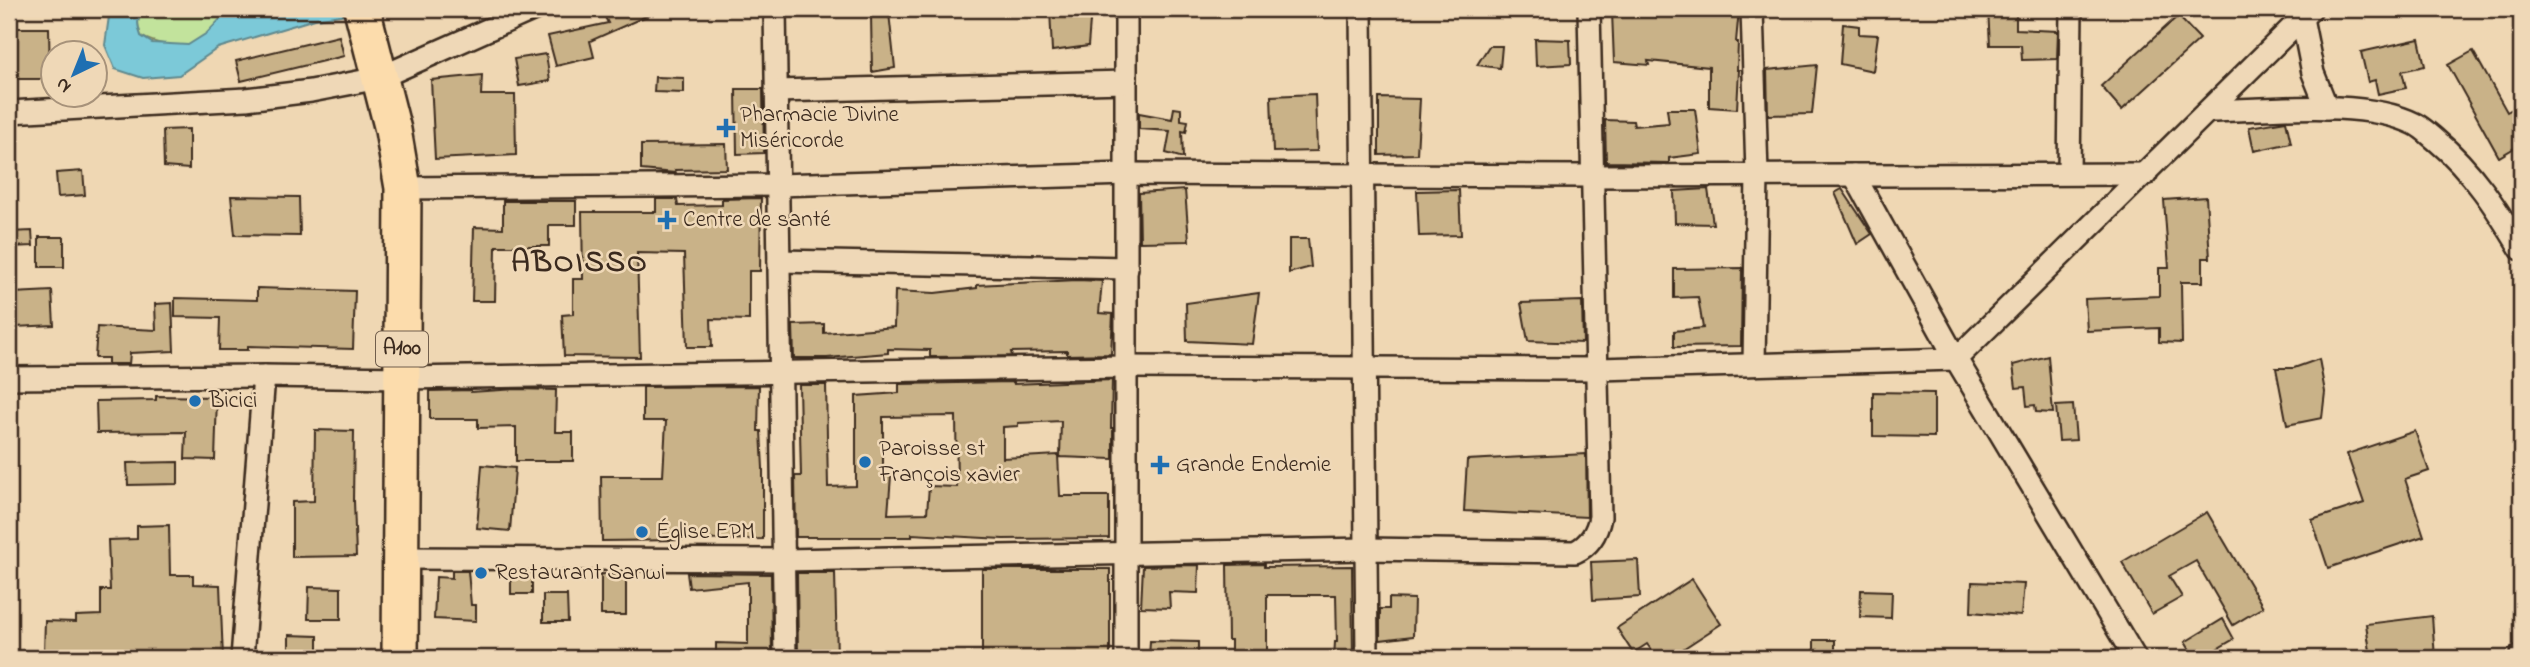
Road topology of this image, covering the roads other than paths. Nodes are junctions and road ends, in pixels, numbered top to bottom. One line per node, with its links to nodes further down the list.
1 (362, 9): 10 (highway, A100)
2 (534, 9): 10 (street)
3 (775, 9): 12 (street)
4 (1126, 9): 11 (street)
5 (1362, 9): 18 (street)
6 (1589, 9): 22 (street)
7 (1752, 9): 19 (street)
8 (2071, 9): 16 (street)
9 (2307, 14): 13 (street); 14 (street)
10 (379, 78): 15 (street); 24 (highway, A100)
11 (1126, 82): 12 (street); 17 (street)
12 (776, 92): 23 (street)
13 (2328, 108): 14 (street); 25 (street)
14 (2209, 111): 20 (street)
15 (9, 112)
16 (2068, 173): 20 (street); 21 (street)
17 (1127, 174): 18 (street); 23 (street); 27 (street)
18 (1364, 174): 22 (street); 31 (street)
19 (1757, 174): 21 (street); 22 (street); 29 (street)
20 (2146, 174): 28 (street)
21 (1854, 175): 28 (street)
22 (1592, 176): 32 (street)
23 (778, 185): 24 (street); 26 (street)
24 (403, 188): 36 (highway, A100)
25 (2521, 249)
26 (779, 261): 27 (street); 33 (street)
27 (1127, 268): 30 (street)
28 (1956, 359): 29 (street); 46 (street)
29 (1754, 364): 32 (street)
30 (1126, 367): 31 (street); 33 (street); 38 (street)
31 (1364, 367): 32 (street); 37 (street)
32 (1598, 369): 37 (street)
33 (780, 373): 36 (street); 40 (street)
34 (264, 376): 35 (street); 36 (street); 41 (street)
35 (9, 378)
36 (402, 378): 39 (highway, A100)
37 (1366, 549): 38 (street); 45 (street)
38 (1126, 553): 40 (street); 44 (street)
39 (401, 558): 40 (street); 42 (highway, A100)
40 (783, 560): 43 (street)
41 (242, 658)
42 (400, 658)
43 (785, 658)
44 (1126, 658)
45 (1367, 658)
46 (2135, 658)

